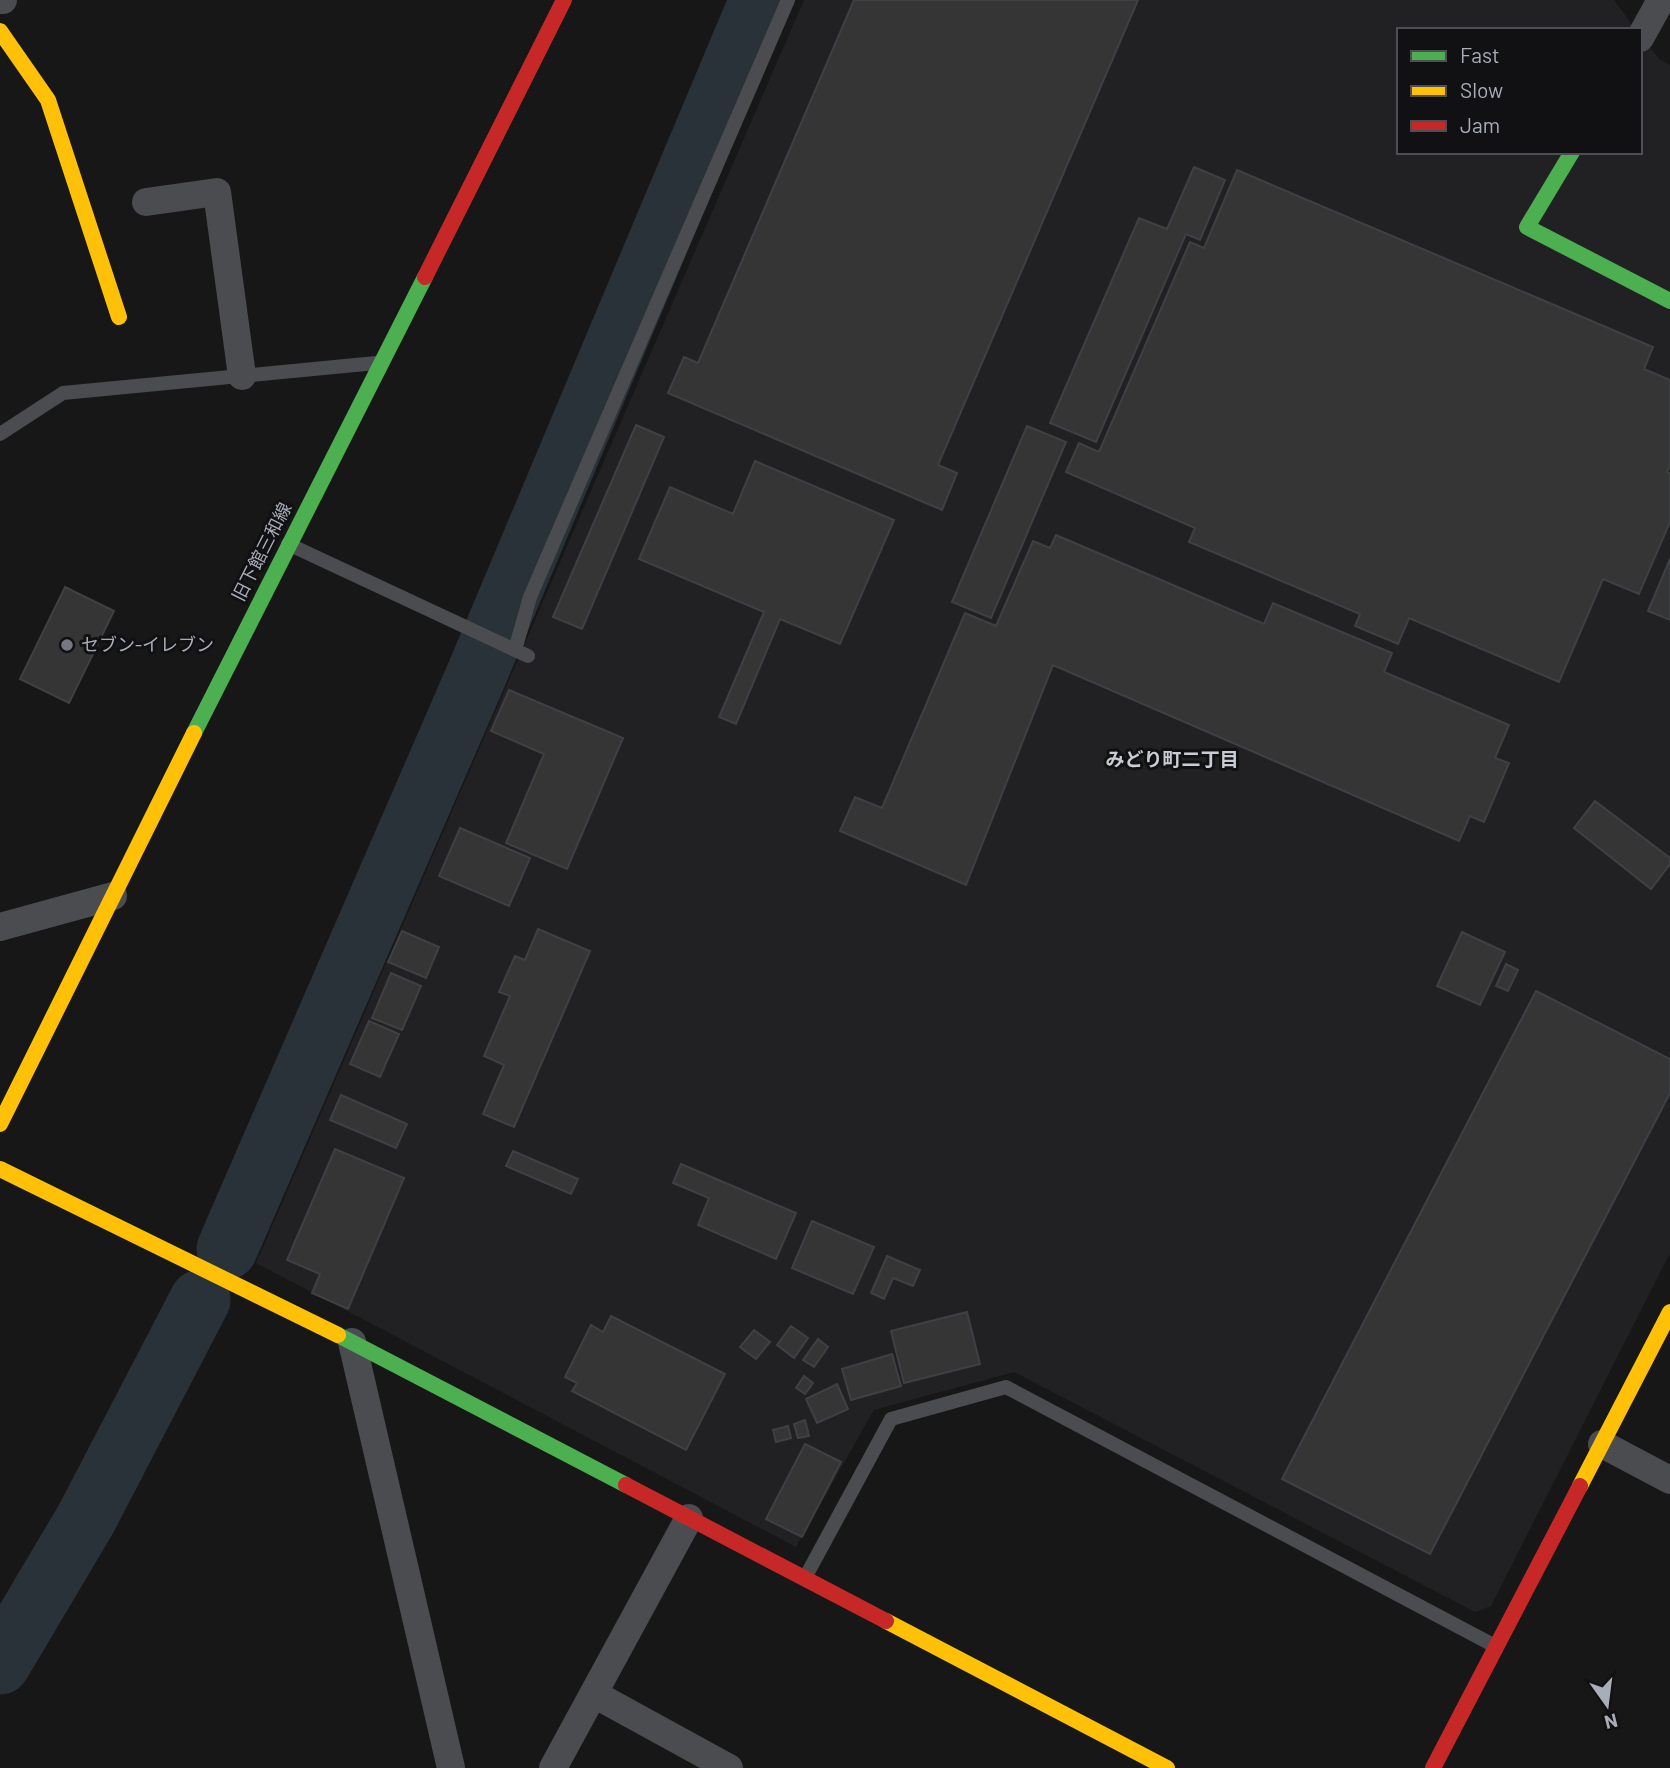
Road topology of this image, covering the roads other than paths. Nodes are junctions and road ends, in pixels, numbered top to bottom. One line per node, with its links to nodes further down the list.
1 (564, 0): 10 (street, 旧下館三和線)
2 (788, 0): 13 (lane)
3 (1661, 0): 5 (street)
4 (0, 31): 9 (street)
5 (1642, 34)
6 (1571, 154): 8 (street)
7 (146, 202): 11 (street)
8 (1670, 301)
9 (119, 317)
10 (381, 362): 11 (lane); 13 (street, 旧下館三和線)
11 (242, 376): 12 (lane)
12 (0, 434)
13 (288, 543): 14 (street, 旧下館三和線)
14 (113, 896): 15 (street); 16 (street, 旧下館三和線)
15 (0, 927)
16 (0, 1124)
17 (0, 1169): 19 (street)
18 (1670, 1312): 20 (street)
19 (352, 1342): 22 (street); 26 (street)
20 (1602, 1444): 21 (street); 24 (street)
21 (1670, 1480)
22 (689, 1518): 23 (street); 25 (street)
23 (804, 1578): 24 (lane); 29 (street)
24 (1496, 1647): 30 (street)
25 (594, 1694): 27 (street); 28 (street)
26 (451, 1768)
27 (553, 1768)
28 (729, 1768)
29 (1167, 1768)
30 (1433, 1768)

